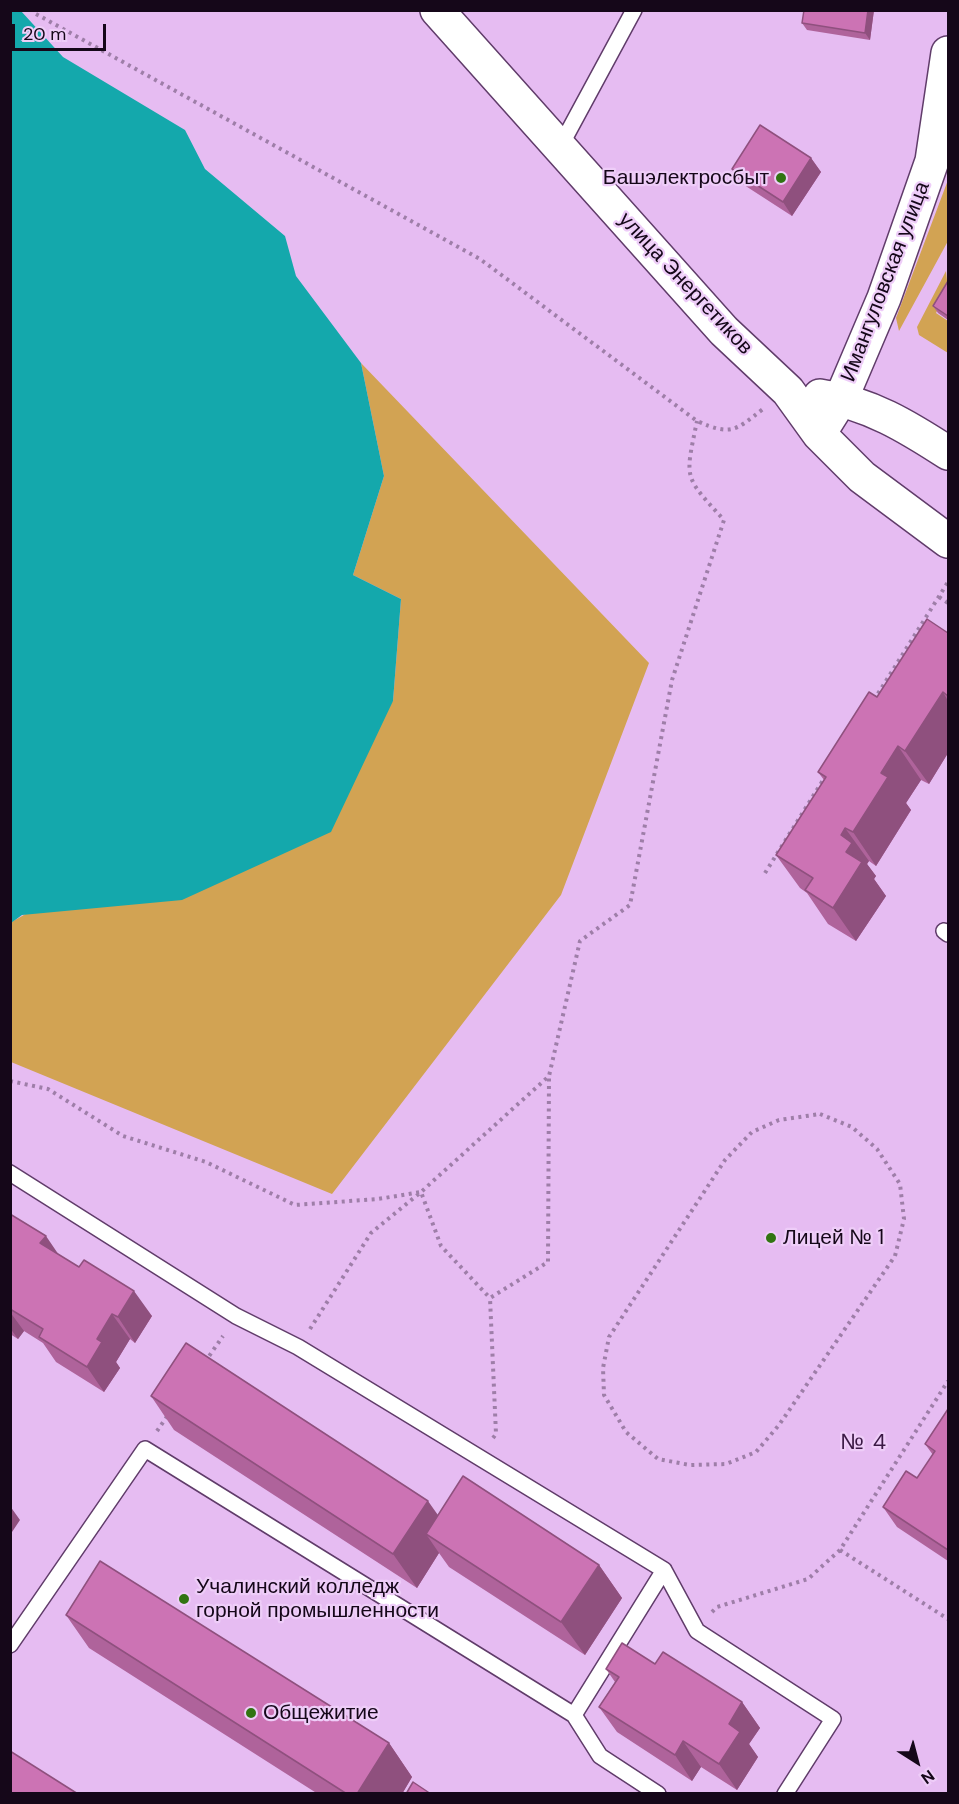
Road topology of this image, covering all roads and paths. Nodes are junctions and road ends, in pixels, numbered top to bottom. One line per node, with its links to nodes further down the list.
1 (437, 10): 5 (main road, улица Энергетиков)
2 (634, 10): 5 (lane)
3 (36, 14): 8 (path)
4 (948, 53): 7 (main road, Имангуловская улица)
5 (560, 147): 6 (main road, улица Энергетиков)
6 (788, 391): 7 (main road); 8 (path); 9 (main road, улица Энергетиков)
7 (841, 399): 9 (main road, Имангуловская улица); 10 (main road)
8 (697, 421): 18 (path)
9 (819, 434): 11 (main road, улица Энергетиков)
10 (948, 453)
11 (948, 541)
12 (948, 582): 13 (path)
13 (939, 597): 14 (path); 15 (path)
14 (948, 603)
15 (871, 705)
16 (827, 774): 17 (path)
17 (765, 873)
18 (549, 1076): 22 (path); 23 (path)
19 (10, 1081): 22 (path)
20 (725, 1160): 20 (path)
21 (10, 1173): 24 (lane)
22 (421, 1192): 23 (path); 25 (path)
23 (490, 1298): 30 (path)
24 (236, 1316): 25 (lane); 26 (path)
25 (298, 1347): 30 (lane)
26 (203, 1364)
27 (948, 1381): 31 (path)
28 (171, 1411): 29 (path)
29 (145, 1449): 35 (lane); 36 (lane)
30 (480, 1458): 32 (lane)
31 (840, 1550): 33 (path); 34 (path)
32 (664, 1570): 34 (lane); 36 (lane)
33 (948, 1619)
34 (697, 1631): 38 (lane)
35 (10, 1645)
36 (574, 1715): 37 (lane)
37 (658, 1794)
38 (785, 1794)

